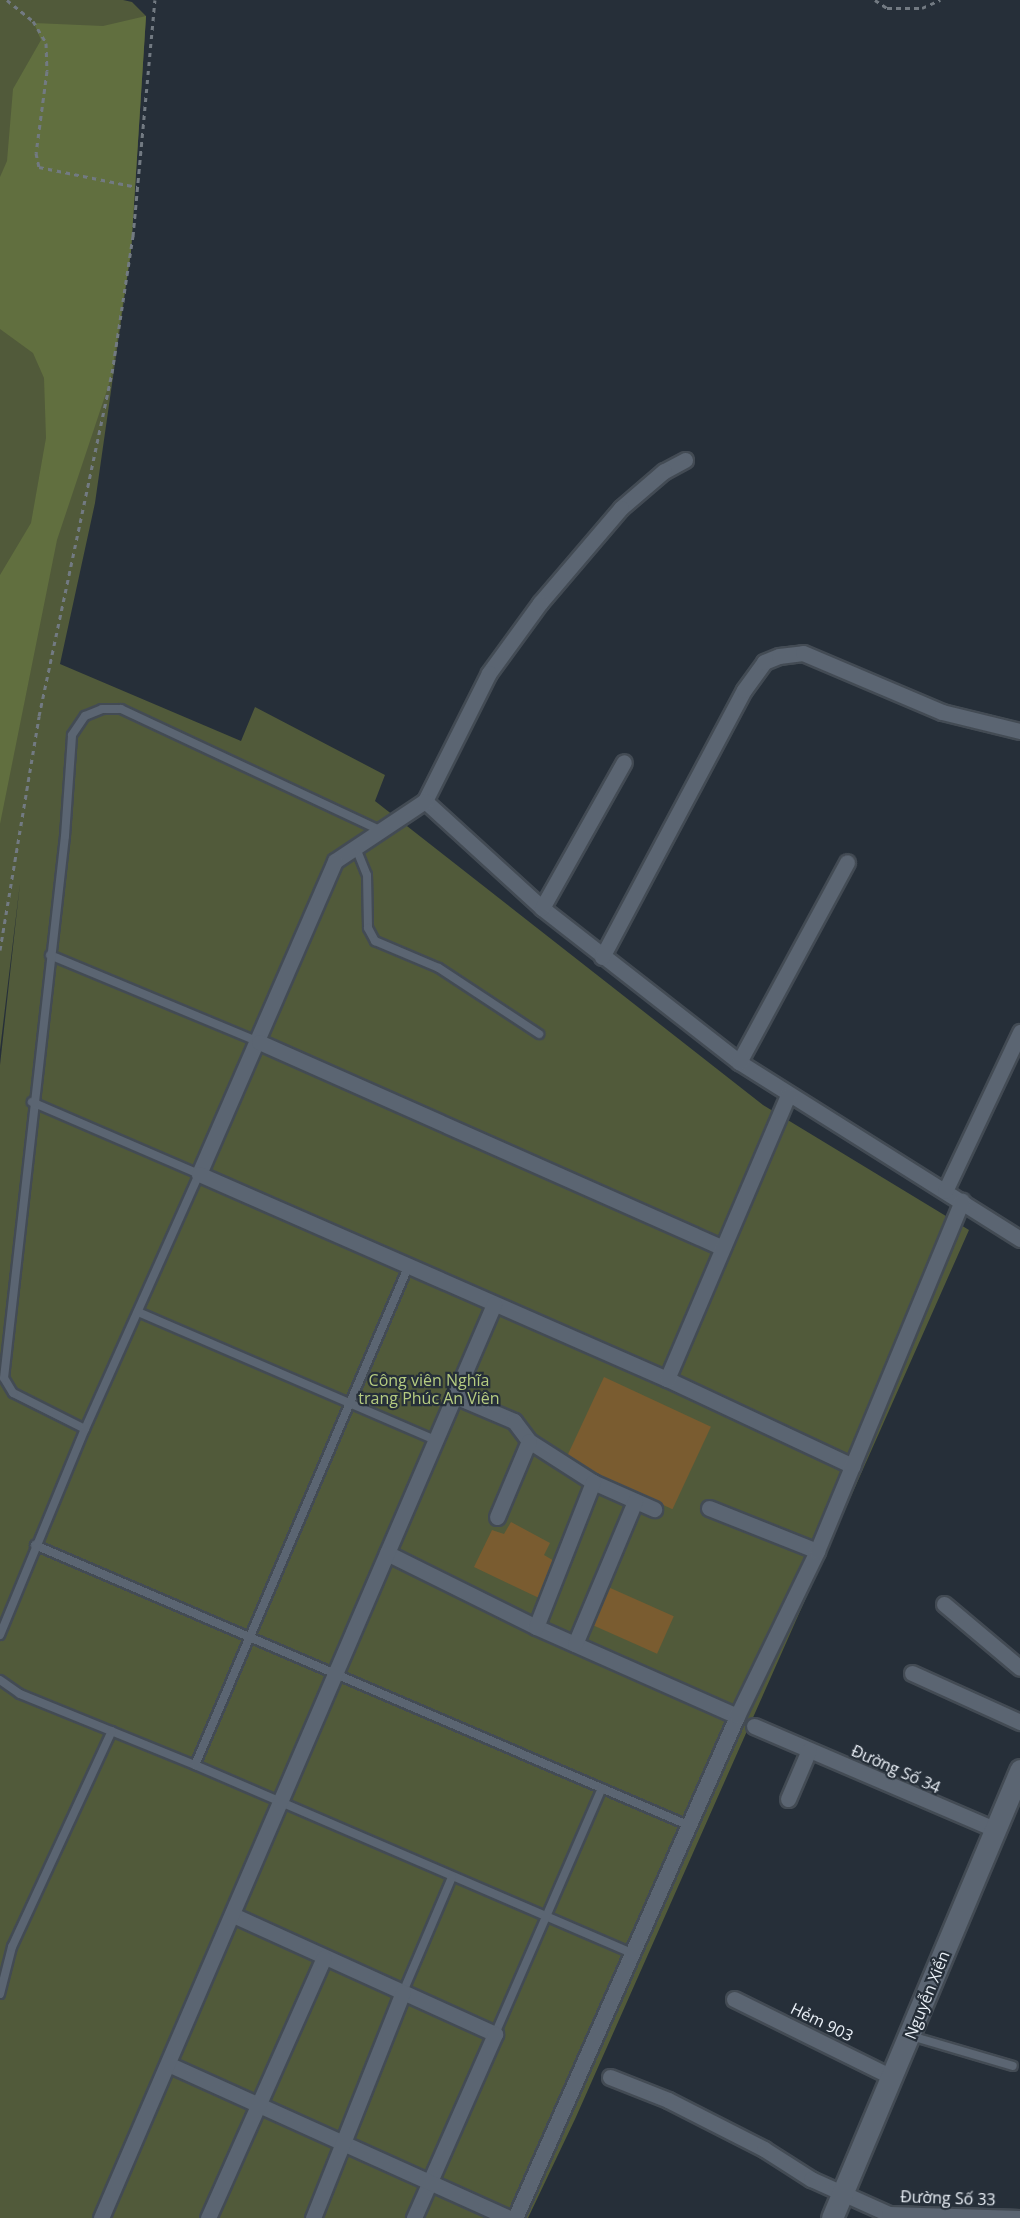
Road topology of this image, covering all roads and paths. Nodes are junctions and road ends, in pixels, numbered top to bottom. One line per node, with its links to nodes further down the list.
1 (8, 0): 5 (path)
2 (155, 0): 5 (path)
3 (875, 0): 4 (path)
4 (939, 0)
5 (137, 187): 14 (path)
6 (685, 460): 9 (street)
7 (1020, 731): 16 (street)
8 (624, 762): 13 (street)
9 (425, 801): 10 (street); 13 (street)
10 (381, 831): 11 (street); 15 (lane)
11 (356, 848): 18 (lane); 19 (street)
12 (847, 862): 20 (street)
13 (542, 908): 16 (street)
14 (0, 950)
15 (50, 955): 19 (lane); 22 (lane)
16 (602, 957): 20 (street)
17 (1020, 1032): 24 (street)
18 (539, 1034)
19 (259, 1041): 23 (street); 27 (street)
20 (739, 1062): 21 (street)
21 (788, 1096): 24 (street); 27 (street)
22 (32, 1102): 23 (lane); 34 (lane)
23 (199, 1174): 28 (street); 30 (lane)
24 (945, 1191): 25 (street)
25 (962, 1201): 26 (street); 37 (street)
26 (1020, 1239)
27 (721, 1247): 31 (street)
28 (410, 1264): 29 (street); 33 (lane)
29 (494, 1304): 31 (street); 32 (street)
30 (138, 1312): 33 (lane); 34 (lane)
31 (667, 1379): 37 (street)
32 (455, 1396): 35 (street); 36 (street)
33 (349, 1401): 35 (lane); 49 (lane)
34 (85, 1429): 43 (lane)
35 (435, 1440): 45 (street)
36 (530, 1441): 38 (street); 42 (street)
37 (853, 1466): 44 (street)
38 (593, 1482): 39 (street); 47 (street)
39 (635, 1501): 41 (street); 50 (street)
40 (709, 1508): 44 (street)
41 (654, 1509)
42 (497, 1517)
43 (35, 1545): 48 (lane); 49 (lane)
44 (817, 1551): 55 (street)
45 (387, 1553): 47 (street); 52 (street)
46 (944, 1604): 51 (street)
47 (536, 1627): 50 (street)
48 (0, 1635)
49 (250, 1635): 52 (lane); 60 (lane)
50 (575, 1644): 55 (street)
51 (1020, 1668)
52 (335, 1672): 62 (lane); 64 (street)
53 (912, 1673): 56 (street)
54 (0, 1680): 58 (lane)
55 (737, 1716): 65 (street)
56 (1020, 1722)
57 (754, 1726): 59 (street, Đường Số 34)
58 (112, 1731): 60 (lane); 73 (lane)
59 (809, 1750): 63 (street); 66 (street, Đường Số 34)
60 (195, 1765): 64 (lane)
61 (1020, 1770): 66 (main road, Nguyễn Xiển)
62 (602, 1788): 65 (lane); 69 (lane)
63 (788, 1799)
64 (282, 1802): 67 (lane); 68 (street)
65 (690, 1826): 70 (street)
66 (994, 1829): 76 (main road, Nguyễn Xiển)
67 (452, 1877): 69 (lane); 72 (lane)
68 (233, 1915): 71 (street); 77 (street)
69 (547, 1917): 70 (lane); 75 (lane)
70 (632, 1953): 90 (street)
71 (324, 1958): 72 (street); 81 (street)
72 (403, 1992): 75 (street); 82 (street)
73 (0, 1994)
74 (734, 1999): 80 (street, Hẻm 903)
75 (495, 2034): 83 (street)
76 (911, 2036): 78 (lane); 80 (main road, Nguyễn Xiển)
77 (168, 2064): 81 (street); 85 (street)
78 (1012, 2066)
79 (610, 2077): 84 (street, Đường Số 33)
80 (894, 2078): 84 (main road, Nguyễn Xiển)
81 (257, 2106): 82 (street); 86 (street)
82 (345, 2144): 83 (street); 87 (street)
83 (429, 2182): 88 (street); 89 (street)
84 (842, 2195): 91 (main road, Nguyễn Xiển); 92 (street, Đường Số 33)
85 (101, 2218)
86 (208, 2218)
87 (313, 2218)
88 (414, 2218)
89 (509, 2218)
90 (515, 2218)
91 (832, 2218)
92 (960, 2218): 93 (street, Đường Số 33)
93 (1020, 2218)

